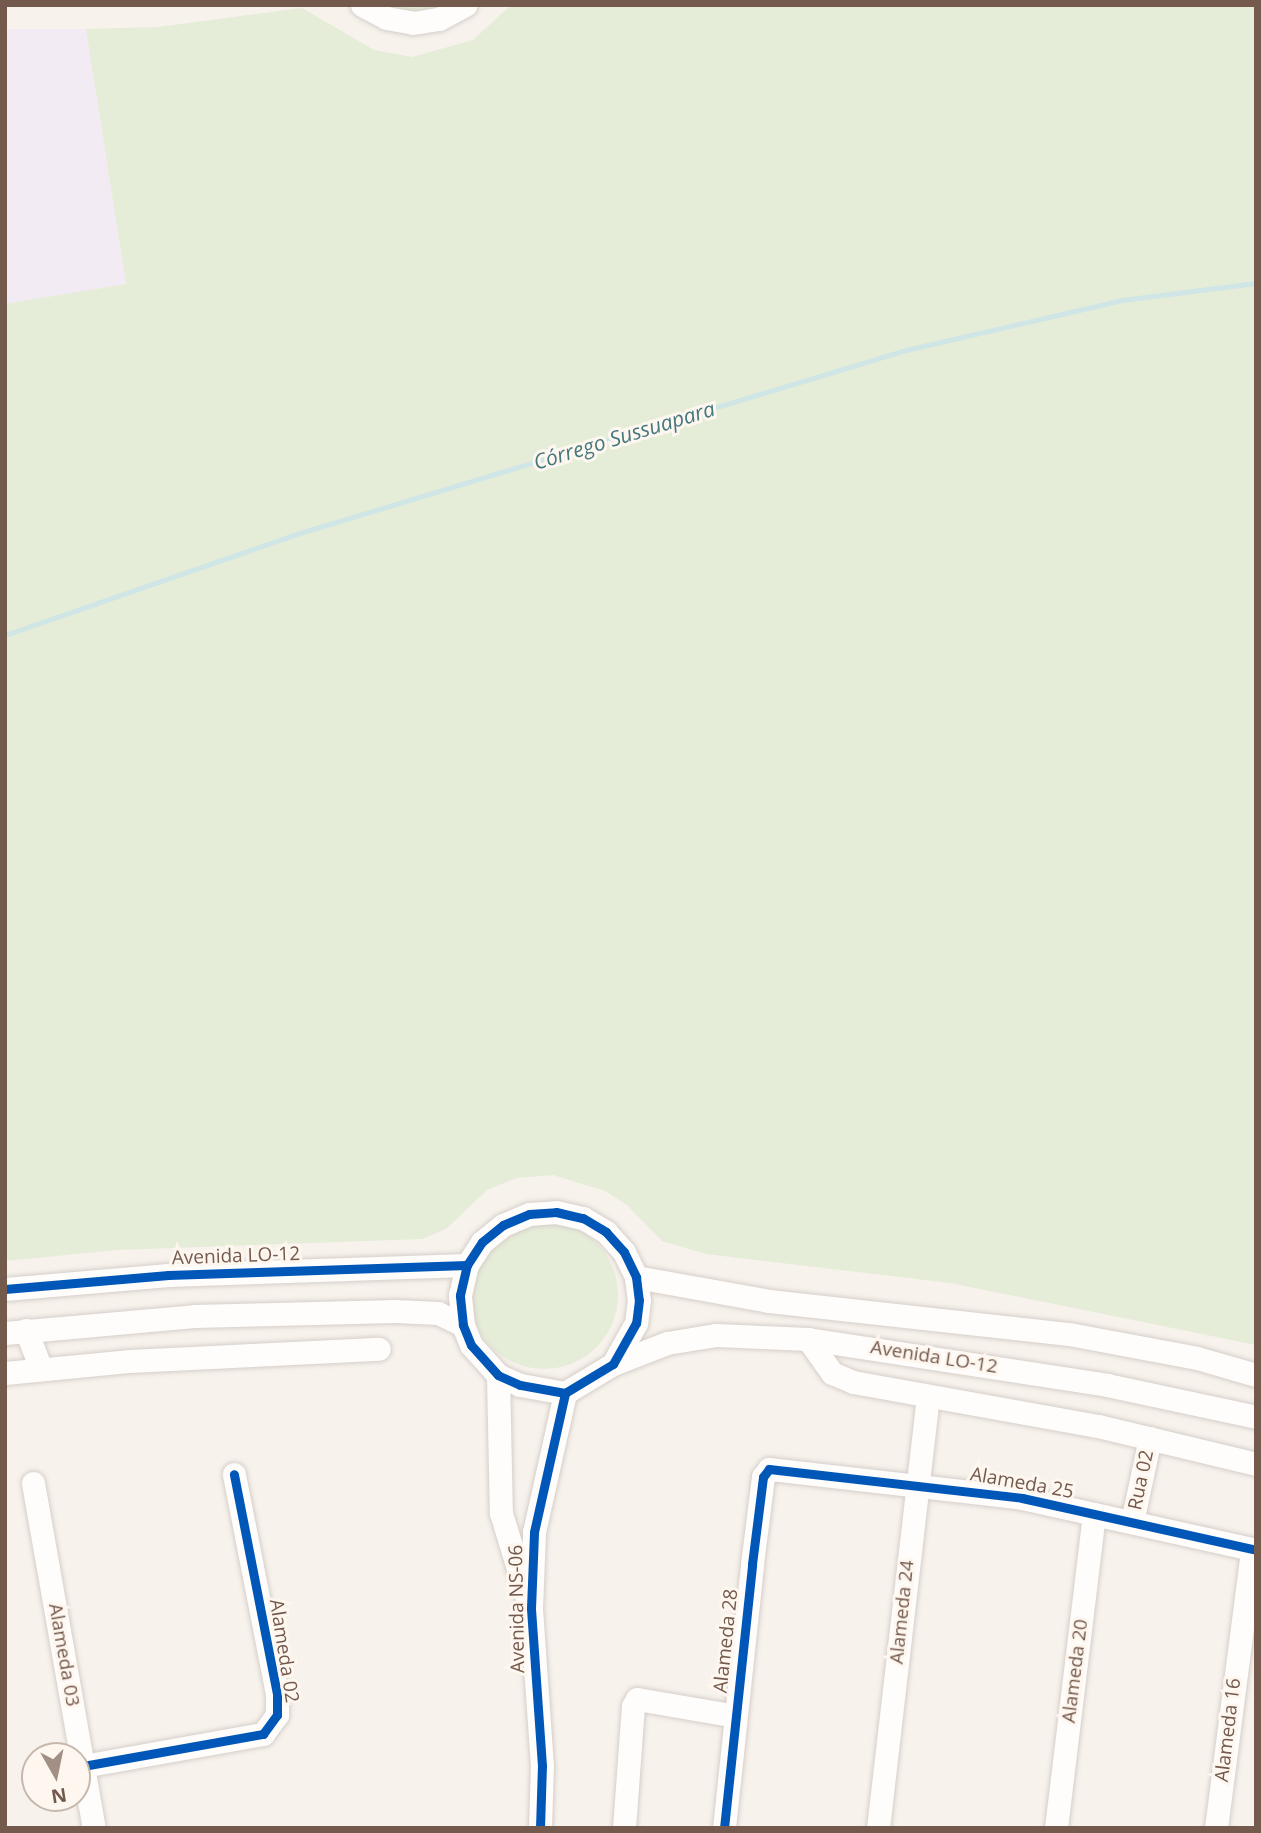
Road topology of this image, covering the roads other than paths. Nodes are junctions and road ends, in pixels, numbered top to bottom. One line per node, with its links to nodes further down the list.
1 (362, 5): 2 (street)
2 (465, 5)
3 (467, 1265): 4 (street); 5 (street, Avenida LO-12); 7 (street)
4 (636, 1277): 11 (street); 16 (street, Avenida LO-12)
5 (5, 1289)
6 (85, 1324): 7 (street); 8 (street); 12 (street)
7 (463, 1325): 15 (street)
8 (16, 1332): 13 (street)
9 (808, 1339): 11 (street, Avenida LO-12); 18 (street); 19 (street, Avenida LO-12)
10 (379, 1349): 12 (street)
11 (613, 1364): 17 (street)
12 (69, 1366): 13 (street)
13 (41, 1369): 14 (street)
14 (5, 1373)
15 (498, 1375): 17 (street); 29 (street, Avenida NS-06)
16 (1256, 1375)
17 (565, 1393): 29 (street, Avenida NS-06)
18 (928, 1396): 20 (street); 25 (street, Alameda 24)
19 (1256, 1417)
20 (1150, 1438): 21 (street); 27 (street, Rua 02)
21 (1256, 1464)
22 (779, 1467): 25 (street, Alameda 25); 30 (street, Alameda 28)
23 (234, 1474): 32 (street, Alameda 02)
24 (33, 1483): 31 (street, Alameda 03)
25 (915, 1485): 26 (street, Alameda 25); 36 (street, Alameda 24)
26 (1094, 1514): 27 (street, Alameda 25); 37 (street, Alameda 20)
27 (1132, 1522): 28 (street, Alameda 25)
28 (1254, 1550): 38 (street, Alameda 16)
29 (531, 1608): 33 (street, Avenida NS-06)
30 (736, 1716): 34 (street); 35 (street, Alameda 28)
31 (79, 1742)
32 (91, 1765)
33 (540, 1828)
34 (624, 1828)
35 (724, 1828)
36 (878, 1828)
37 (1056, 1828)
38 (1216, 1828)

